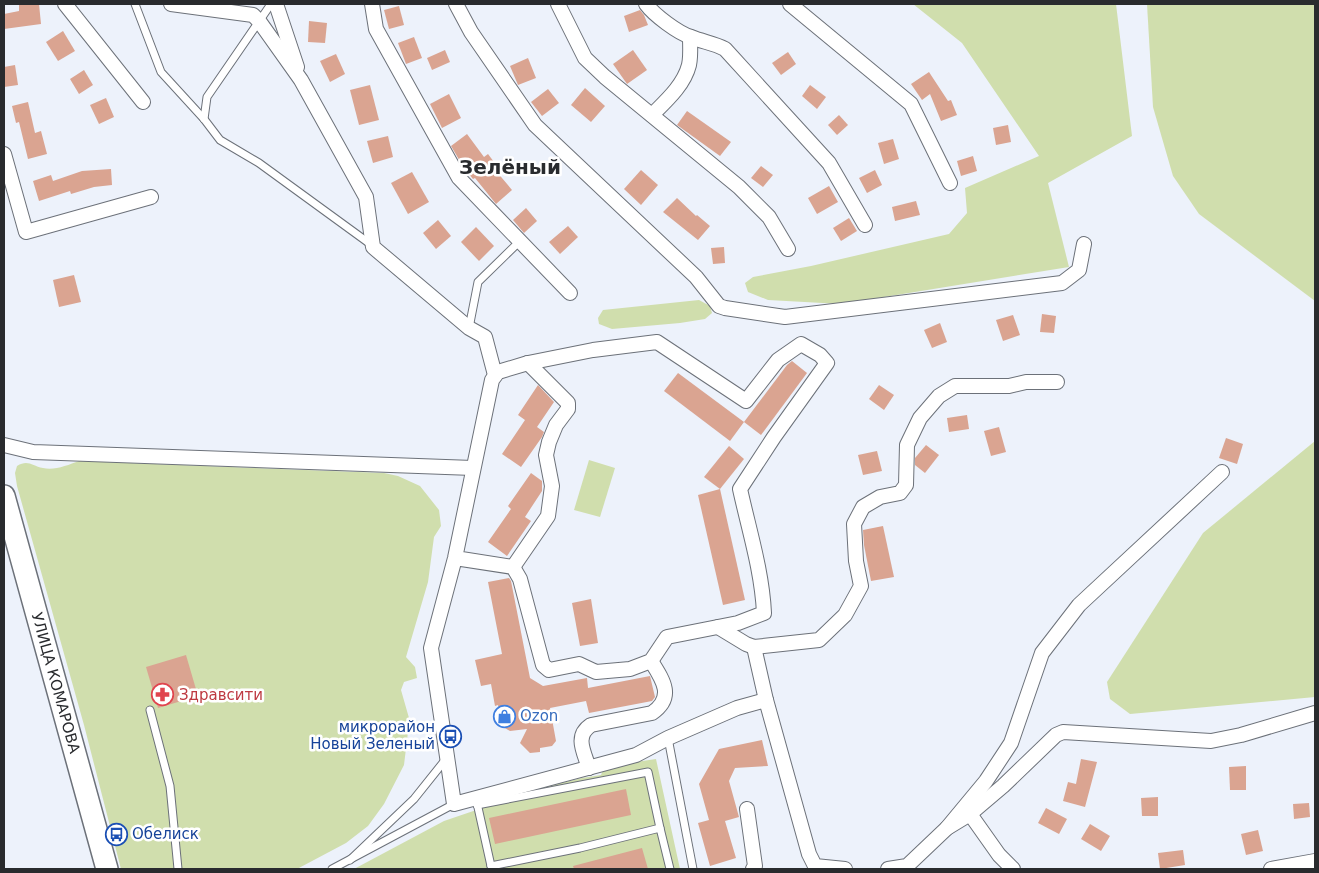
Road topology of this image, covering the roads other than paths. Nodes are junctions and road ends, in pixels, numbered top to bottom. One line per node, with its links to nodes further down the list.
1 (65, 4): 14 (street)
2 (135, 4): 16 (lane)
3 (171, 4): 11 (street)
4 (271, 4): 11 (lane)
5 (276, 4): 13 (street)
6 (372, 4): 21 (street)
7 (456, 4): 22 (street)
8 (558, 4): 15 (street)
9 (646, 4): 12 (street)
10 (790, 4): 18 (street)
11 (256, 13): 13 (street); 16 (lane)
12 (690, 37): 15 (street); 20 (street)
13 (301, 80): 23 (street)
14 (144, 102)
15 (652, 116): 24 (street)
16 (204, 119): 23 (lane)
17 (4, 154): 19 (street)
18 (950, 183)
19 (151, 198)
20 (865, 225)
21 (520, 241): 25 (street); 26 (lane)
22 (1084, 244)
23 (373, 247): 26 (street)
24 (788, 250)
25 (570, 293)
26 (469, 328): 28 (street)
27 (528, 363): 28 (street); 35 (street); 36 (street)
28 (495, 375): 31 (street)
29 (1058, 382): 37 (street)
30 (4, 445): 31 (street)
31 (473, 468): 34 (street)
32 (1222, 472): 50 (street)
33 (4, 496): 55 (main road, УЛИЦА КОМАРОВА)
34 (455, 558): 35 (street); 43 (street)
35 (513, 567): 38 (street)
36 (718, 627): 37 (street); 38 (street)
37 (754, 647): 39 (street)
38 (651, 661): 44 (street)
39 (766, 700): 42 (street); 54 (street)
40 (150, 710): 56 (lane)
41 (1315, 713): 48 (street)
42 (668, 738): 44 (street); 59 (lane)
43 (447, 758): 46 (street); 51 (lane)
44 (589, 768): 45 (street)
45 (477, 802): 46 (street); 49 (lane); 53 (lane)
46 (454, 804): 51 (lane)
47 (747, 809): 60 (street)
48 (970, 814): 50 (street); 63 (street)
49 (660, 828): 53 (lane); 58 (lane)
50 (947, 828): 62 (street)
51 (350, 860): 57 (lane)
52 (1315, 861): 64 (street)
53 (491, 868)
54 (814, 868): 61 (street)
55 (107, 869)
56 (178, 869)
57 (332, 869)
58 (670, 869)
59 (693, 869)
60 (753, 869)
61 (845, 869)
62 (888, 869)
63 (1013, 869)
64 (1271, 869)

